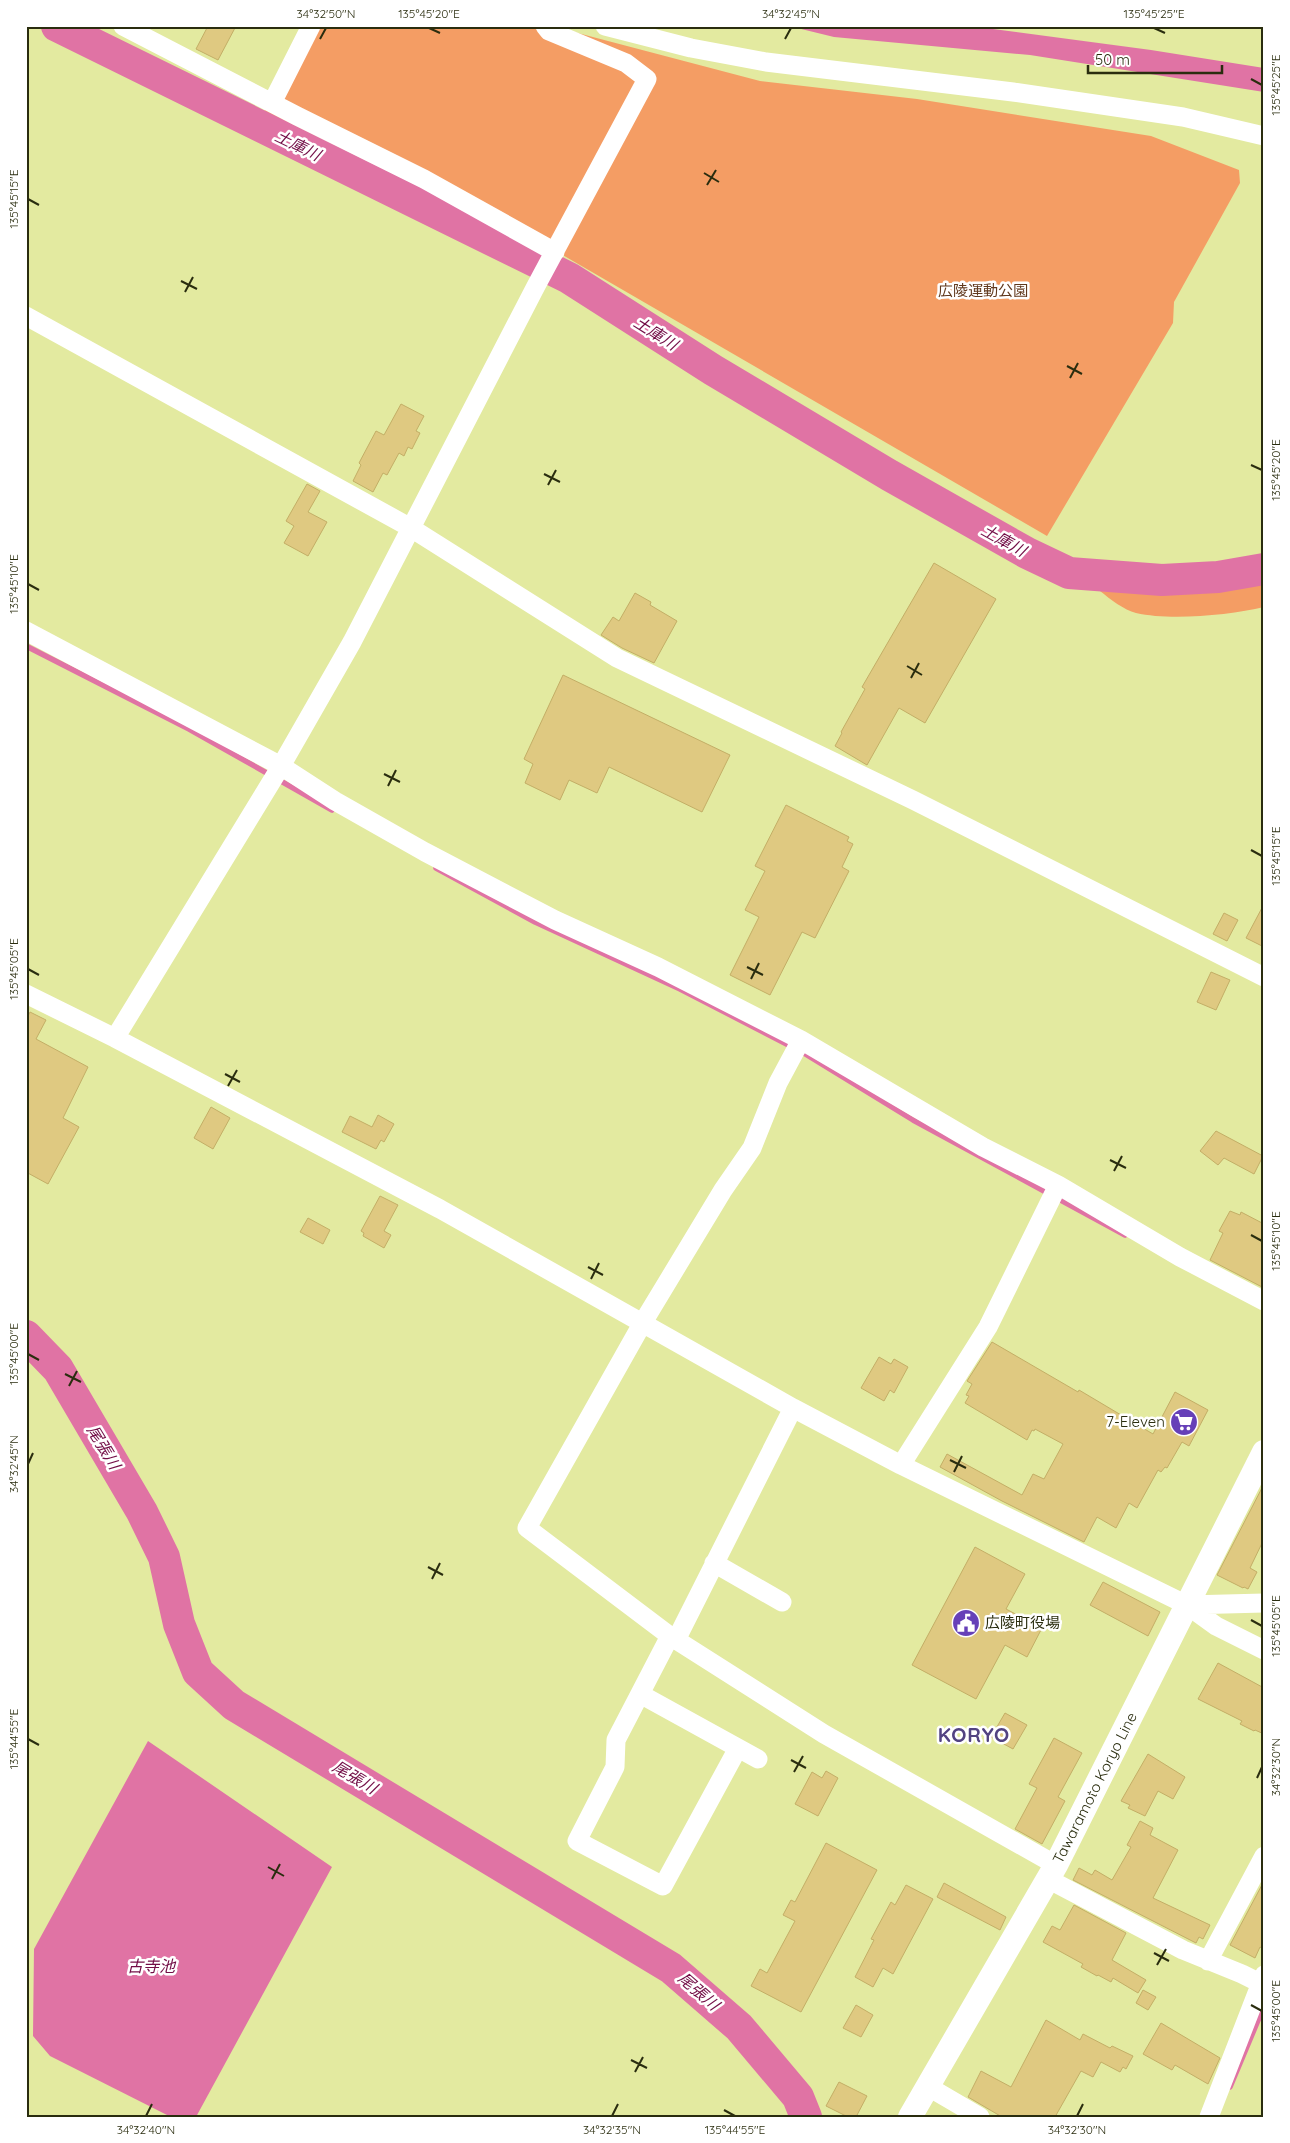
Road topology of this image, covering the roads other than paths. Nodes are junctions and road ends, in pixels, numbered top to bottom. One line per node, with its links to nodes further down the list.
1 (123, 26): 5 (street)
2 (311, 26): 5 (street)
3 (545, 26): 7 (street)
4 (605, 26): 6 (street)
5 (272, 103): 7 (street)
6 (1264, 136)
7 (555, 252): 9 (street)
8 (26, 316): 9 (street)
9 (411, 528): 11 (street); 12 (street)
10 (26, 631): 11 (street)
11 (281, 766): 14 (street); 15 (street)
12 (1264, 977)
13 (26, 994): 14 (street)
14 (116, 1038): 18 (street)
15 (796, 1048): 16 (street); 18 (street)
16 (1054, 1193): 17 (street); 21 (street)
17 (1264, 1301)
18 (642, 1324): 19 (street); 26 (street)
19 (793, 1408): 21 (street); 22 (street)
20 (1264, 1452): 25 (main road, Tawaramoto Koryo Line)
21 (901, 1466): 25 (street)
22 (714, 1563): 23 (street); 26 (street)
23 (782, 1602)
24 (1264, 1603): 25 (street)
25 (1187, 1605): 27 (street); 32 (main road, Tawaramoto Koryo Line)
26 (673, 1638): 28 (street); 32 (street)
27 (1264, 1650)
28 (640, 1694): 29 (street); 29 (street)
29 (738, 1748): 30 (street)
30 (758, 1759)
31 (1264, 1856): 33 (street)
32 (1052, 1872): 33 (street); 35 (main road, Tawaramoto Koryo Line)
33 (1208, 1961): 34 (street)
34 (1262, 1981): 38 (street)
35 (928, 2086): 36 (main road, Tawaramoto Koryo Line); 37 (street)
36 (910, 2117)
37 (980, 2117)
38 (1209, 2117)

